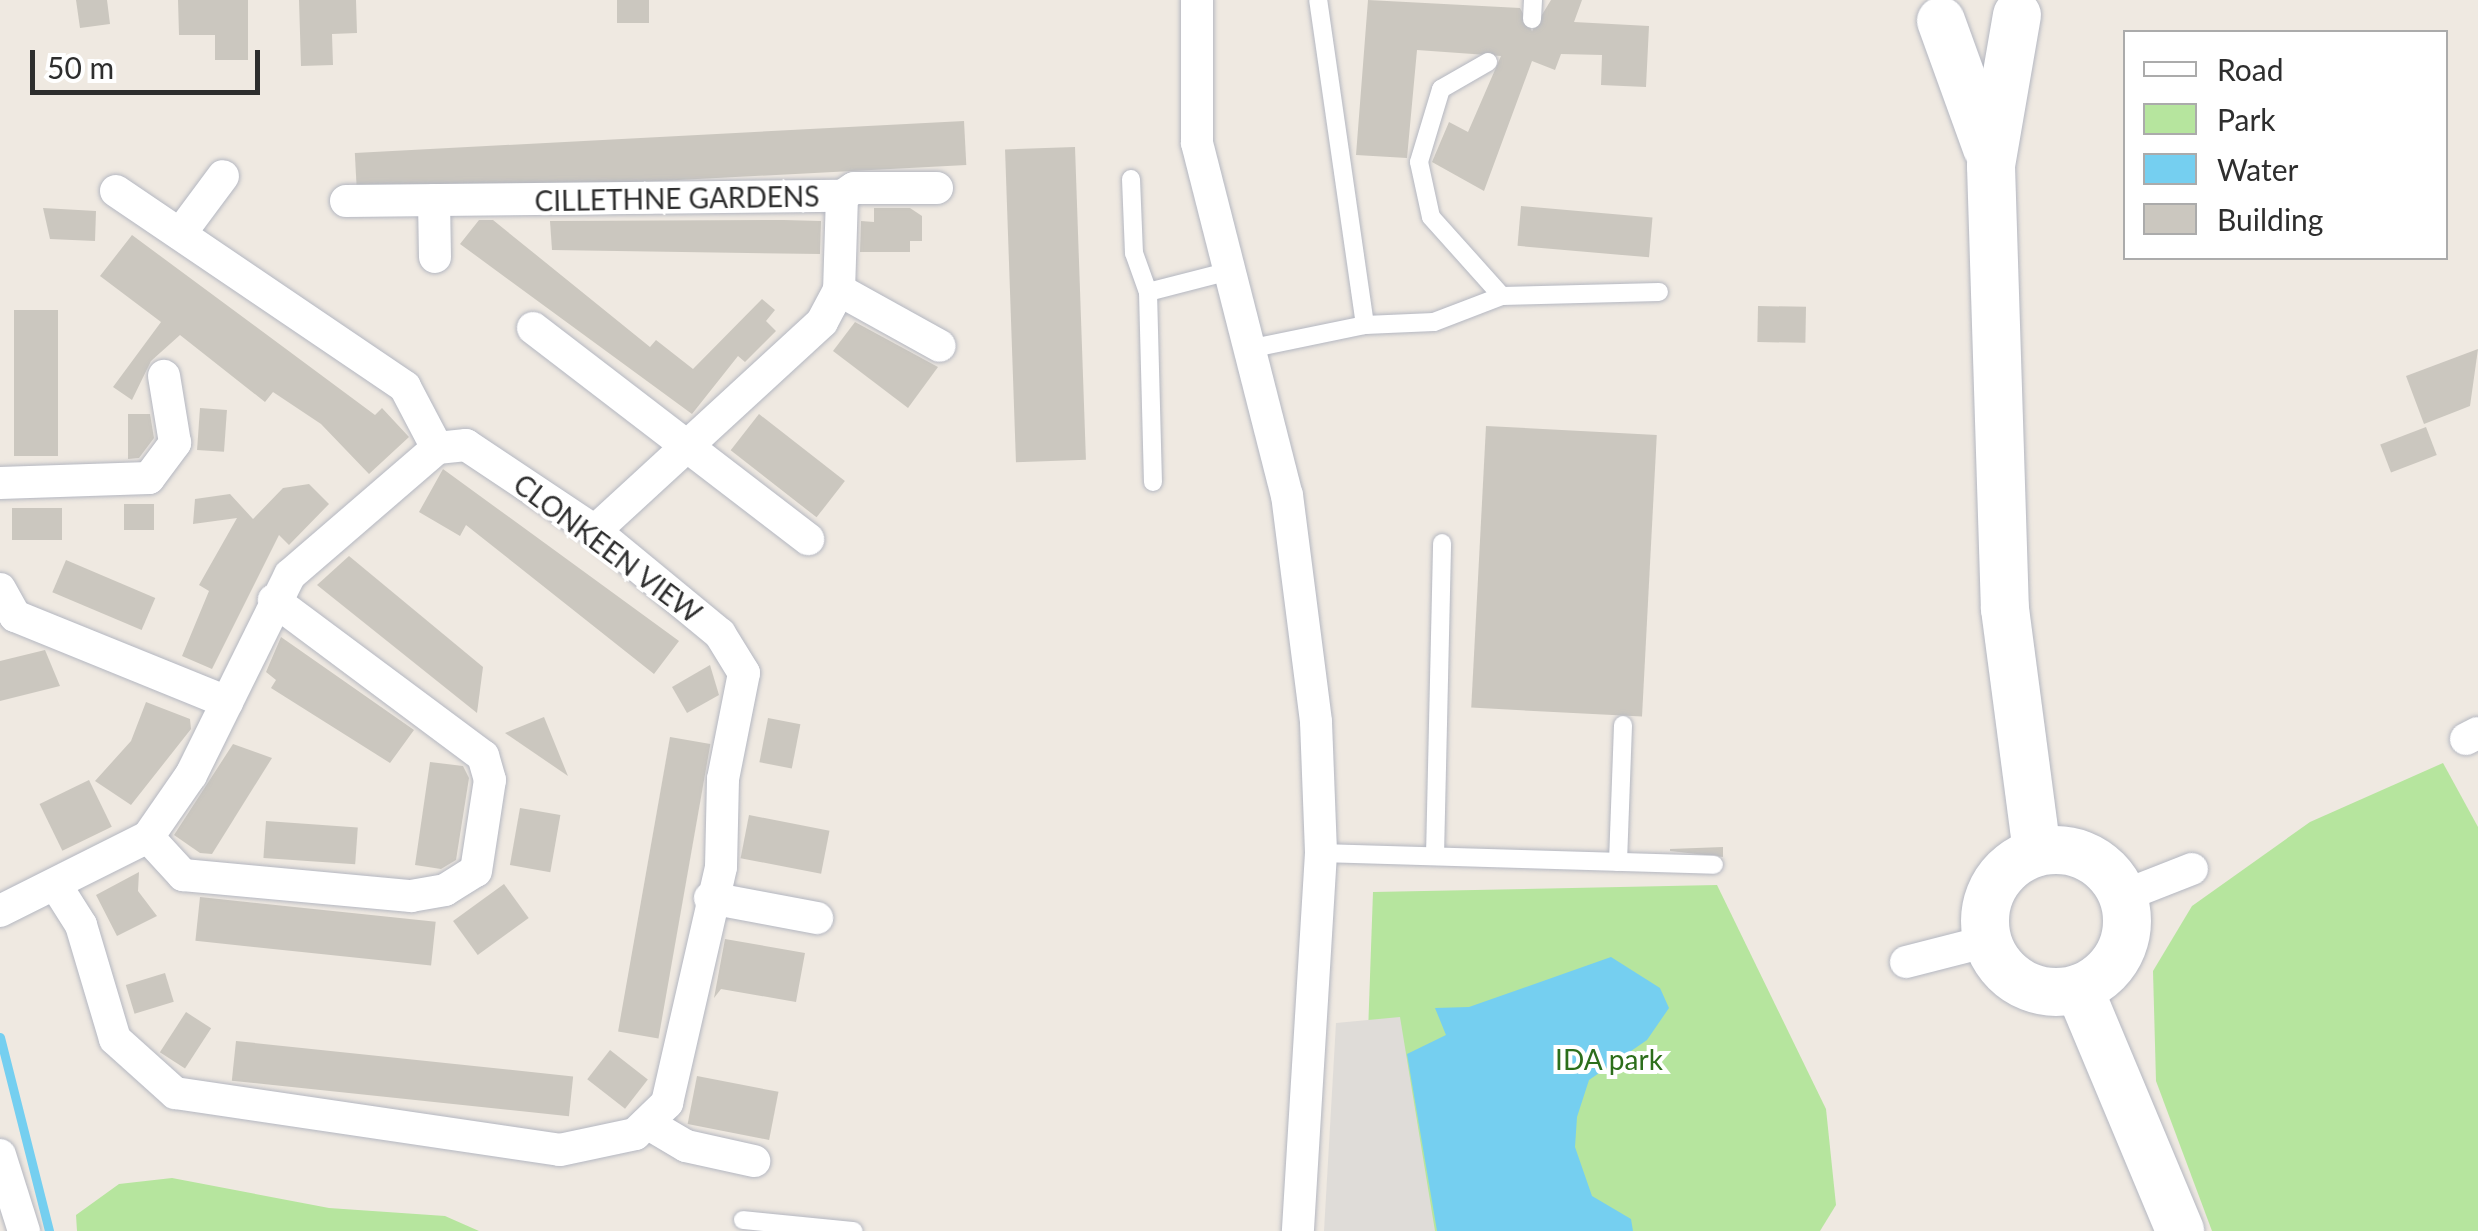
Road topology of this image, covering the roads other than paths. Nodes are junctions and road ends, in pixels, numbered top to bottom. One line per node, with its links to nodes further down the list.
1 (1196, 0): 16 (street)
2 (1318, 0): 21 (lane)
3 (1929, 5): 4 (main road); 6 (main road)
4 (2022, 8): 6 (main road)
5 (1488, 62): 20 (lane)
6 (1991, 166): 38 (main road)
7 (222, 176): 14 (street)
8 (1130, 179): 18 (lane)
9 (937, 188): 11 (street)
10 (116, 190): 14 (street)
11 (842, 196): 12 (street, CILLETHNE GARDENS); 17 (street, CILLETHNE GARDENS)
12 (434, 200): 13 (street, CILLETHNE GARDENS); 15 (street)
13 (346, 201)
14 (180, 234): 27 (street)
15 (434, 257)
16 (1226, 272): 18 (lane); 24 (street)
17 (839, 290): 23 (street); 26 (street)
18 (1148, 292): 28 (lane)
19 (1659, 292): 20 (lane)
20 (1502, 296): 21 (lane)
21 (1366, 324): 24 (lane)
22 (533, 328): 26 (street)
23 (940, 346)
24 (1253, 348): 39 (street)
25 (164, 376): 29 (street)
26 (690, 444): 30 (street); 31 (street)
27 (438, 448): 30 (street, CLONKEEN VIEW); 34 (street)
28 (1154, 482)
29 (0, 484)
30 (595, 531): 46 (street, CLONKEEN VIEW)
31 (808, 539)
32 (1442, 544): 40 (lane)
33 (0, 589): 35 (street)
34 (274, 600): 35 (street); 37 (street)
35 (226, 702): 37 (street)
36 (1623, 726): 41 (lane)
37 (148, 837): 44 (street)
38 (2036, 852): 45 (main road); 49 (main road)
39 (1321, 853): 40 (lane); 59 (street)
40 (1434, 856): 41 (lane)
41 (1618, 862): 42 (lane)
42 (1714, 865)
43 (2192, 869): 45 (street)
44 (57, 886): 47 (street); 52 (street)
45 (2123, 896): 51 (main road)
46 (710, 898): 48 (street); 52 (street, CLONKEEN VIEW)
47 (0, 911)
48 (818, 918)
49 (1988, 941): 50 (street); 51 (main road)
50 (1906, 962)
51 (2079, 989): 60 (main road)
52 (647, 1123): 54 (street)
53 (0, 1156): 55 (street)
54 (754, 1160)
55 (6, 1199): 57 (street)
56 (744, 1220): 58 (lane)
57 (24, 1231)
58 (853, 1231)
59 (1298, 1231)
60 (2180, 1231)

